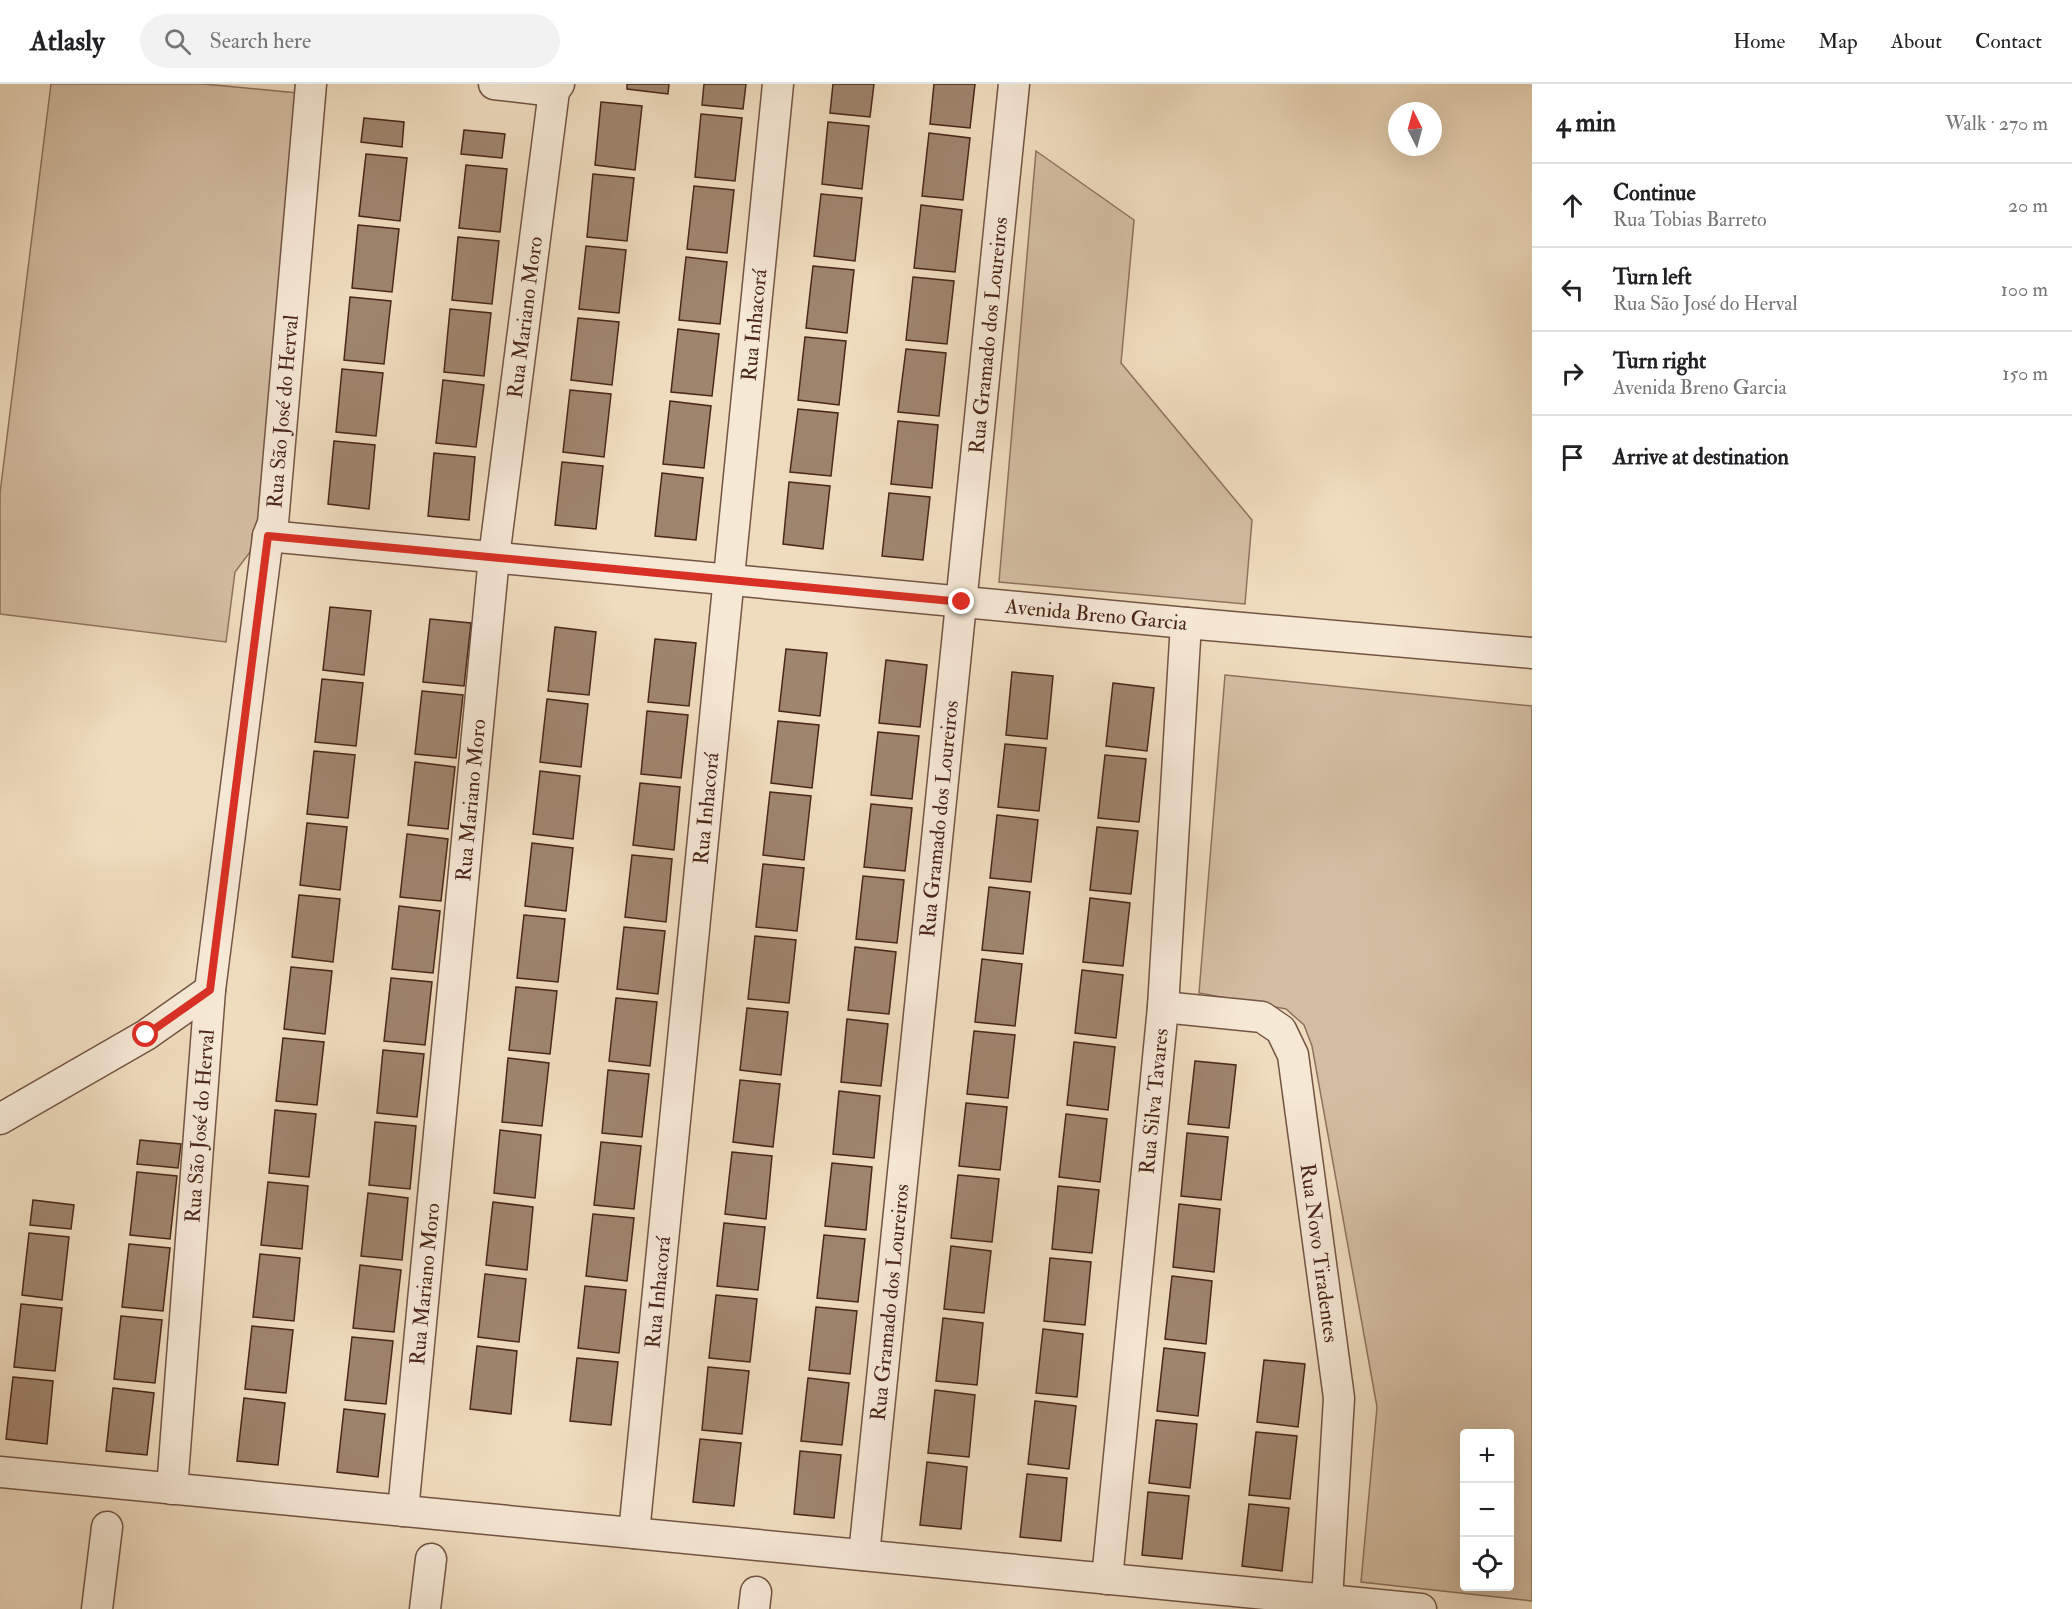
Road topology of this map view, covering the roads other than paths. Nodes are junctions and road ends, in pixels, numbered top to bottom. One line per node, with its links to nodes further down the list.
1 (311, 84): 6 (street, Rua São José do Herval)
2 (494, 84): 5 (street)
3 (778, 84): 8 (street, Rua Inhacorá)
4 (1014, 84): 9 (street, Rua Gramado dos Loureiros)
5 (556, 88): 7 (street, Rua Mariano Moro)
6 (268, 536): 7 (street, Avenida Breno Garcia); 12 (street, Rua São José do Herval)
7 (494, 557): 8 (street, Avenida Breno Garcia); 17 (street, Rua Mariano Moro)
8 (729, 580): 9 (street, Avenida Breno Garcia); 19 (street, Rua Inhacorá)
9 (962, 602): 10 (street, Avenida Breno Garcia); 20 (street, Rua Gramado dos Loureiros)
10 (1186, 623): 11 (street, Avenida Breno Garcia); 13 (street, Rua Silva Tavares)
11 (1532, 653)
12 (210, 990): 14 (street); 16 (street, Rua São José do Herval)
13 (1163, 1007): 22 (street, Rua Silva Tavares); 23 (street, Rua Novo Tiradentes)
14 (0, 1119)
15 (0, 1472): 16 (street)
16 (172, 1489): 17 (street)
17 (403, 1511): 19 (street)
18 (108, 1527): 24 (street)
19 (634, 1533): 20 (street)
20 (864, 1555): 22 (street)
21 (431, 1559): 25 (street)
22 (1107, 1579): 23 (street)
23 (1327, 1600): 26 (street)
24 (97, 1609)
25 (425, 1609)
26 (1421, 1609)

